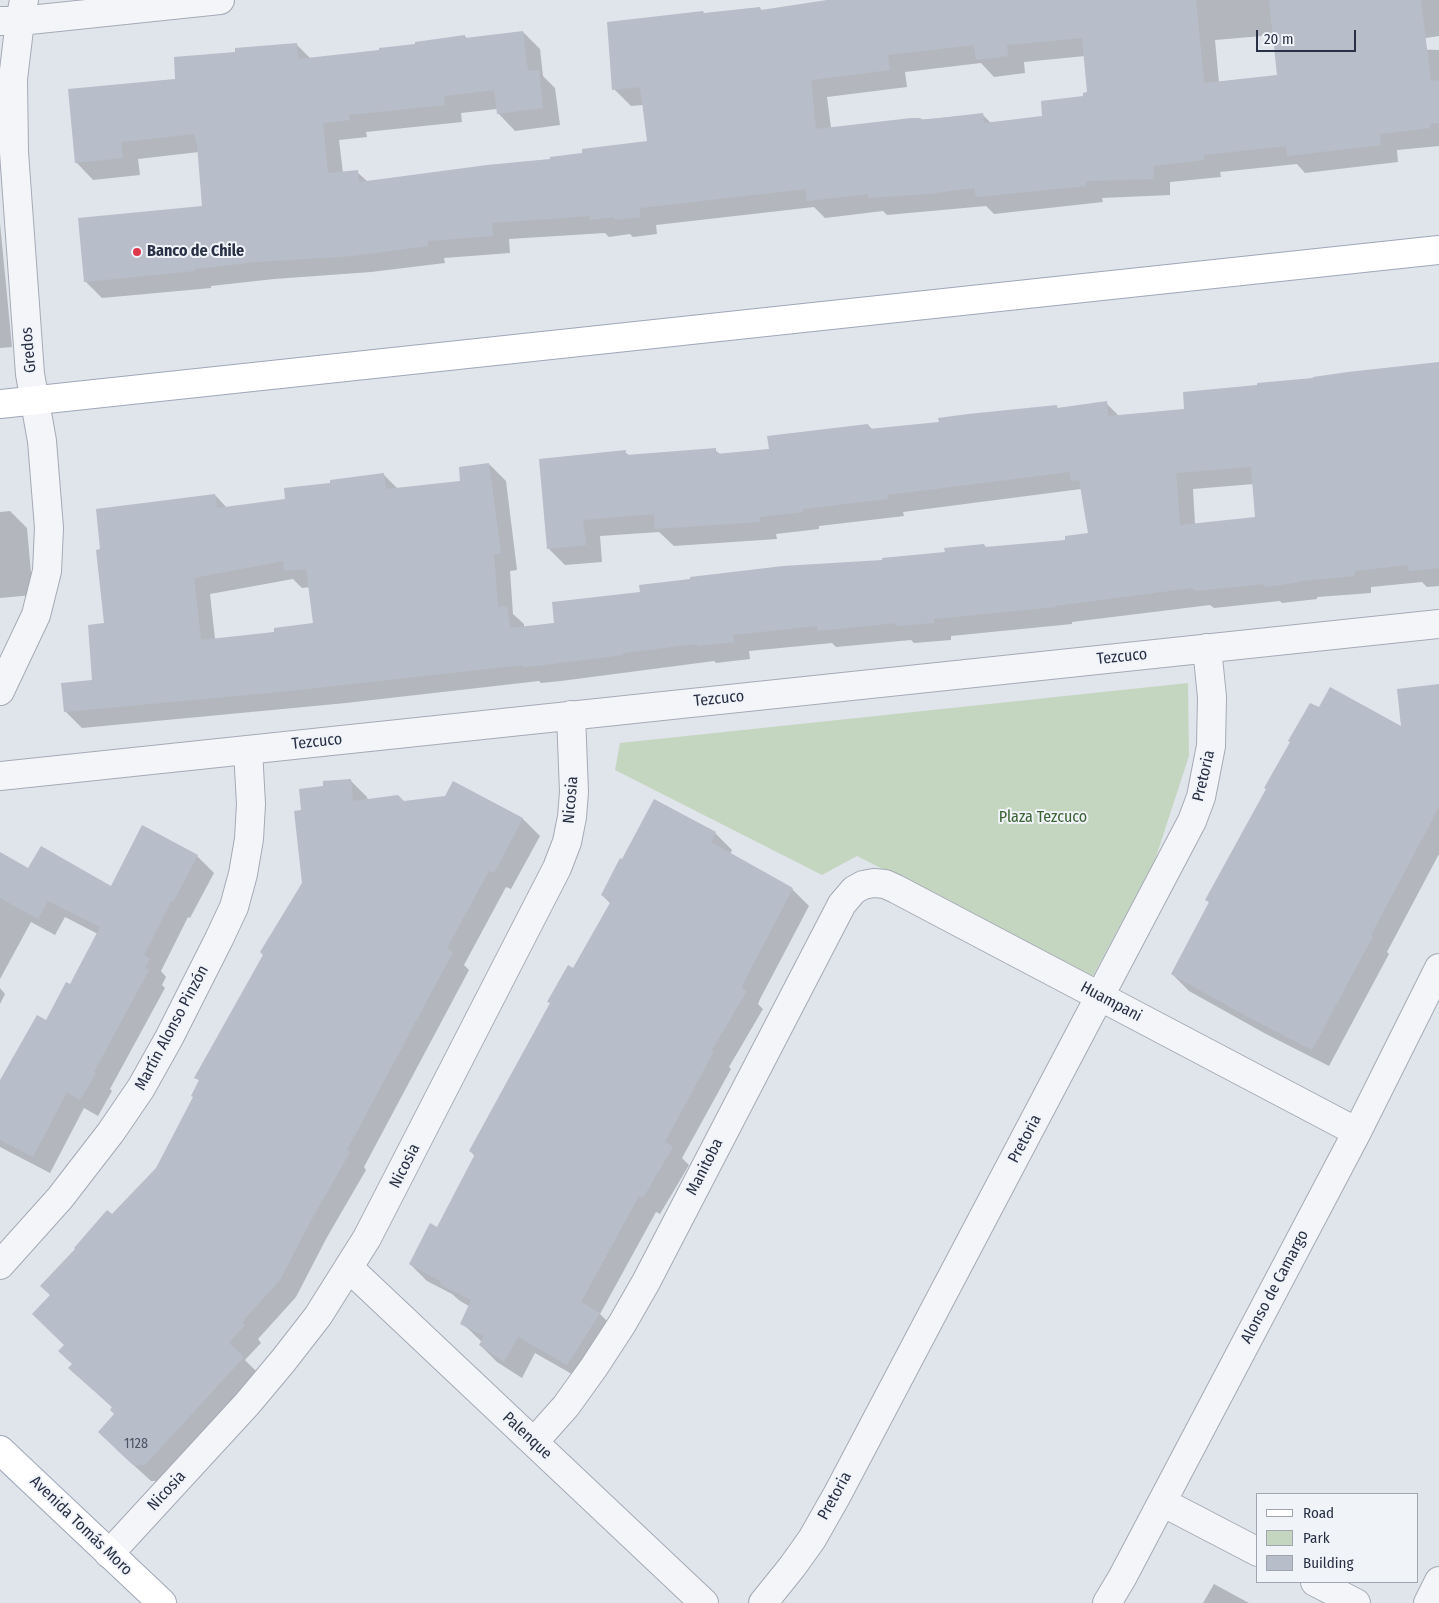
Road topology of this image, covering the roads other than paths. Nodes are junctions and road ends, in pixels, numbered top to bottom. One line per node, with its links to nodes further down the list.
1 (220, 0): 2 (street)
2 (15, 14): 4 (street, Gredos)
3 (1439, 250): 4 (main road)
4 (34, 400): 5 (main road); 8 (street, Gredos)
5 (0, 404)
6 (1439, 624): 7 (street, Tezcuco)
7 (1207, 648): 9 (street, Tezcuco); 14 (street, Pretoria)
8 (0, 691)
9 (571, 715): 10 (street, Tezcuco); 17 (street, Nicosia)
10 (248, 750): 11 (street, Tezcuco); 16 (street, Martín Alonso Pinzón)
11 (0, 776)
12 (862, 885): 14 (street, Huampani); 18 (street, Manitoba)
13 (1439, 968): 15 (street, Alonso de Camargo)
14 (1100, 997): 15 (street, Huampani); 27 (street, Pretoria)
15 (1357, 1132): 20 (street, Alonso de Camargo)
16 (0, 1265)
17 (349, 1268): 18 (street, Palenque); 22 (street, Nicosia)
18 (534, 1442): 26 (street, Palenque)
19 (0, 1450): 22 (main road, Avenida Tomás Moro)
20 (1162, 1502): 21 (street); 28 (street, Alonso de Camargo)
21 (1256, 1551)
22 (109, 1554): 25 (main road, Avenida Tomás Moro)
23 (1439, 1581): 30 (street)
24 (1317, 1583): 29 (street)
25 (162, 1603)
26 (704, 1603)
27 (763, 1603)
28 (1107, 1603)
29 (1356, 1603)
30 (1428, 1603)

